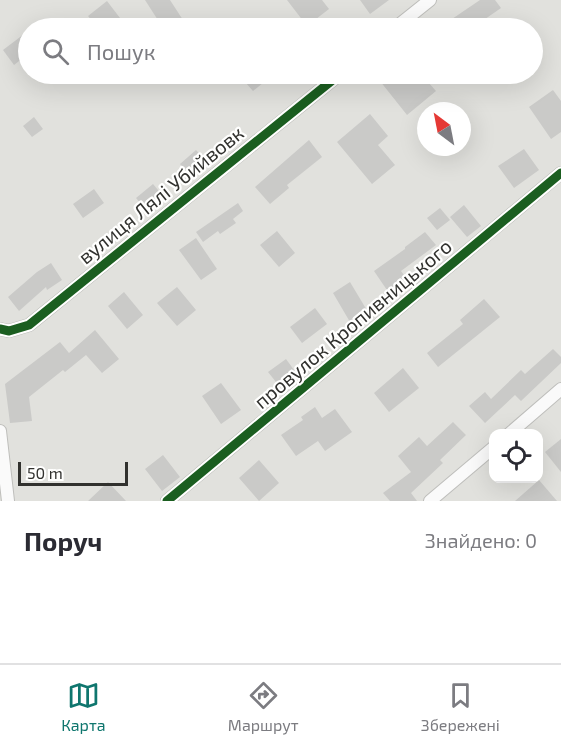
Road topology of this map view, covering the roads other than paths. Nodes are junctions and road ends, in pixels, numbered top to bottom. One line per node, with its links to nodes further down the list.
1 (430, 0): 2 (street)
2 (408, 18)
3 (328, 84): 5 (street, вулиця Лялі Убийвовк)
4 (561, 173): 12 (street, провулок Кропивницького)
5 (0, 329)
6 (561, 389): 7 (street)
7 (515, 429)
8 (0, 431): 10 (street)
9 (489, 451): 13 (street)
10 (2, 452): 11 (street)
11 (8, 501)
12 (167, 501)
13 (430, 501)

